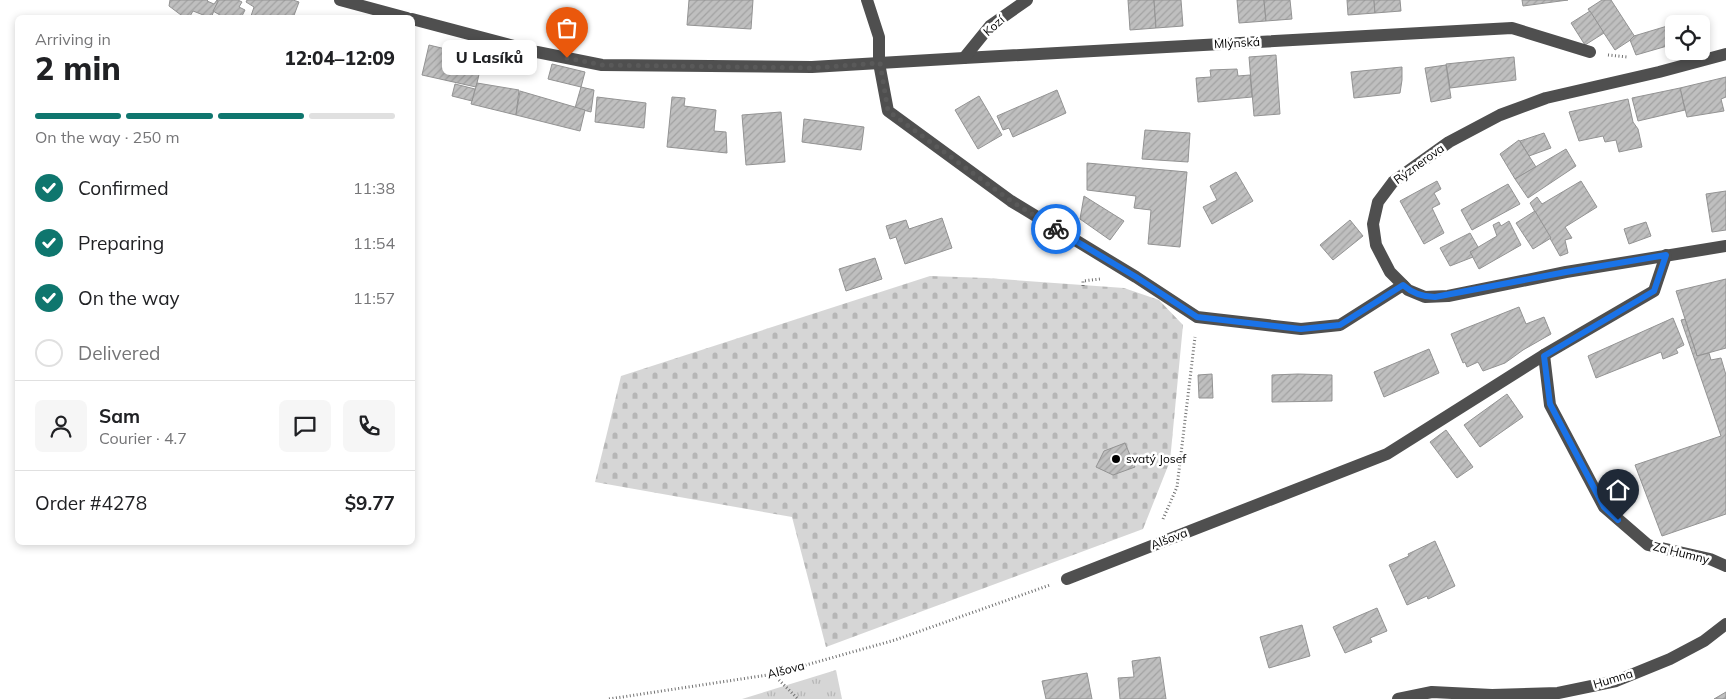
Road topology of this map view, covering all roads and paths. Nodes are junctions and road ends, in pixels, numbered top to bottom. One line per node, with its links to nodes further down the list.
1 (340, 0): 4 (street)
2 (868, 0): 9 (street)
3 (1028, 0): 8 (street, Kozí)
4 (396, 15)
5 (415, 20): 9 (street, Mlýnská)
6 (1590, 52): 8 (street, Mlýnská)
7 (1726, 54): 13 (street, Rýznerova)
8 (964, 58): 9 (street, Mlýnská)
9 (880, 63): 15 (street)
10 (1726, 246): 11 (street, Rýznerova)
11 (1666, 255): 13 (street, Rýznerova); 16 (street, Alšova)
12 (1103, 279): 14 (path)
13 (1403, 285): 15 (street)
14 (1083, 286)
15 (1197, 317): 17 (path)
16 (1544, 356): 17 (street, Alšova); 18 (street, Za Humny)
17 (1152, 546): 19 (street, Alšova)
18 (1726, 566)
19 (1067, 579): 21 (path, Alšova)
20 (1726, 624): 24 (street, Humna)
21 (774, 674): 22 (path, Alšova); 23 (path)
22 (609, 699)
23 (798, 699)
24 (1398, 699)

